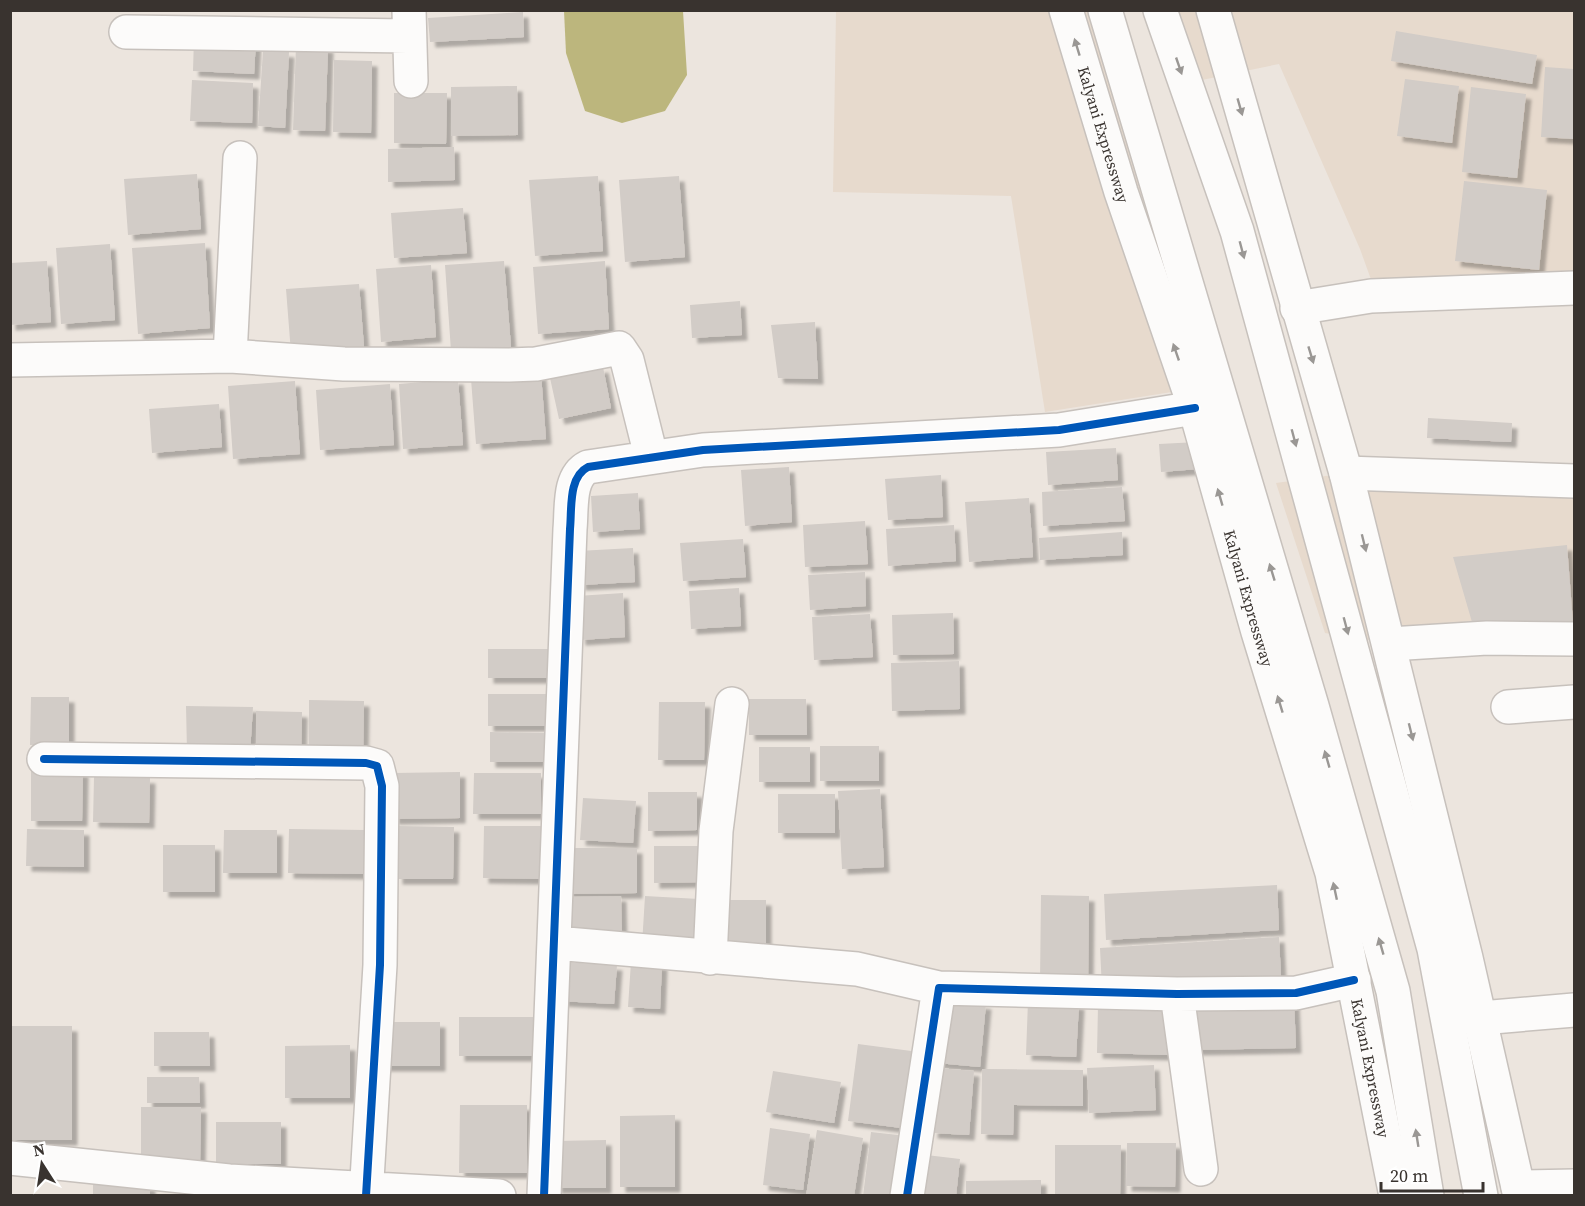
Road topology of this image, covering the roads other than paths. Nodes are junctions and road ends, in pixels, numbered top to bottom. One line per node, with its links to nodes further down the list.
1 (1066, 10): 13 (main road, Kalyani Expressway, one-way to 1)
2 (1105, 10): 40 (main road, one-way to 2)
3 (1160, 10): 41 (main road, one-way to 41)
4 (1213, 10): 10 (main road, one-way to 10)
5 (408, 23): 6 (main road); 7 (main road)
6 (126, 32)
7 (411, 81)
8 (240, 158): 11 (main road)
9 (1575, 288): 10 (main road)
10 (1298, 308): 15 (main road, one-way to 15)
11 (230, 356): 12 (main road); 14 (main road)
12 (10, 360)
13 (1195, 408): 14 (main road); 25 (main road, Kalyani Expressway, one-way to 13)
14 (651, 456): 23 (main road)
15 (1346, 473): 16 (main road); 18 (main road, one-way to 18)
16 (1575, 481)
17 (1575, 639): 18 (main road)
18 (1390, 644): 29 (main road, one-way to 29)
19 (1575, 702): 21 (main road)
20 (732, 704): 24 (main road)
21 (1508, 707)
22 (44, 759): 35 (main road)
23 (555, 943): 24 (main road); 37 (main road)
24 (710, 958): 26 (main road)
25 (1354, 980): 27 (main road); 39 (main road, Kalyani Expressway)
26 (939, 988): 27 (main road); 38 (main road)
27 (1178, 994): 31 (main road)
28 (1575, 1010): 29 (main road)
29 (1481, 1018): 34 (main road)
30 (10, 1158): 33 (main road)
31 (1201, 1169)
32 (1575, 1186): 34 (main road)
33 (229, 1188): 35 (main road)
34 (1519, 1191)
35 (366, 1192): 36 (main road)
36 (499, 1196)
37 (544, 1196)
38 (907, 1196)
39 (1396, 1196)
40 (1427, 1196)
41 (1481, 1196)

